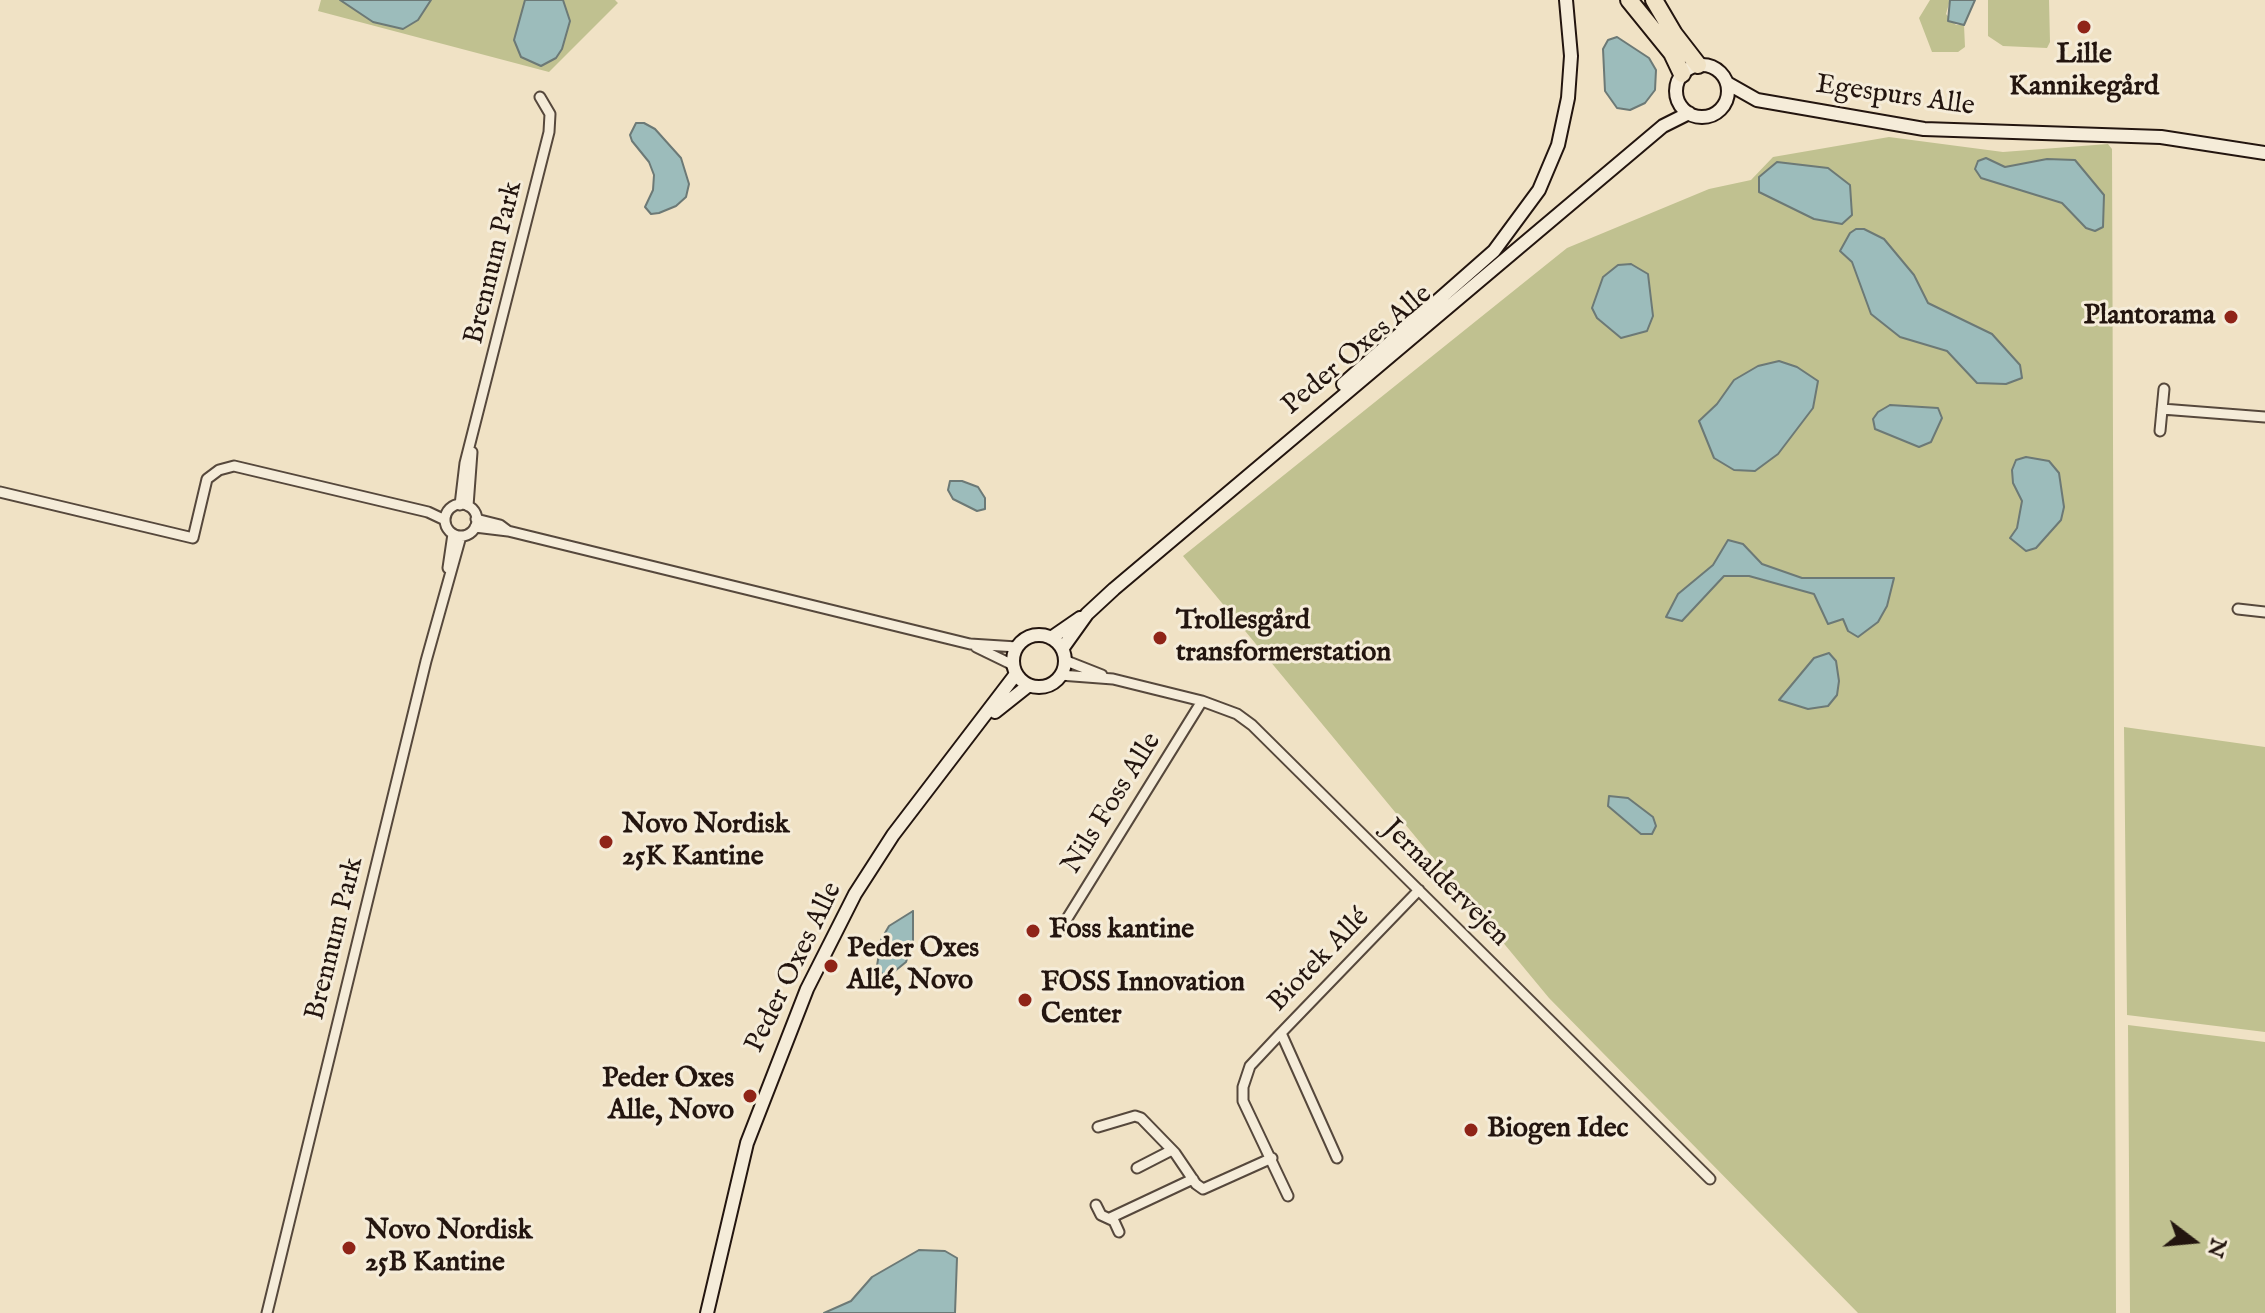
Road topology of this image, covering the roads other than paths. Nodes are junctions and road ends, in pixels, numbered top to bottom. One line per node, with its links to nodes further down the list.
1 (1566, 0): 18 (street)
2 (1629, 0): 5 (highway)
3 (1654, 0): 4 (highway)
4 (1698, 65): 5 (street); 6 (street)
5 (1682, 74): 9 (street)
6 (1727, 83): 8 (street, Egespurs Alle); 10 (street)
7 (540, 97): 20 (street, Brennum Park)
8 (1757, 100): 10 (street, Egespurs Alle); 13 (street, Egespurs Alle)
9 (1679, 102): 11 (street); 12 (street, Peder Oxes Alle)
10 (1723, 106): 11 (street)
11 (1689, 113): 12 (street, Peder Oxes Alle)
12 (1663, 126): 18 (street, Peder Oxes Alle)
13 (2265, 153)
14 (2164, 389): 15 (street)
15 (2162, 409): 16 (street); 17 (street)
16 (2265, 417)
17 (2160, 431)
18 (1291, 439): 26 (street, Peder Oxes Alle)
19 (0, 492): 21 (street)
20 (464, 505): 21 (street); 22 (street)
21 (447, 516): 23 (street)
22 (476, 523): 23 (street); 28 (street)
23 (457, 535): 52 (street, Brennum Park)
24 (2238, 609): 25 (street)
25 (2265, 612)
26 (1087, 614): 27 (street, Peder Oxes Alle); 30 (street, Peder Oxes Alle)
27 (1051, 638): 29 (street); 30 (street)
28 (970, 644): 29 (street); 31 (street)
29 (1017, 647): 31 (street)
30 (1063, 655): 32 (street); 33 (street, Jernaldervejen)
31 (1015, 669): 34 (street); 36 (street, Peder Oxes Alle)
32 (1060, 675): 33 (street, Jernaldervejen); 34 (street)
33 (1113, 679): 35 (street, Jernaldervejen)
34 (1029, 685): 36 (street, Peder Oxes Alle)
35 (1202, 701): 37 (street, Jernaldervejen); 38 (street, Nils Foss Alle)
36 (983, 721): 51 (street, Peder Oxes Alle)
37 (1419, 890): 39 (street, Biotek Allé); 46 (street, Jernaldervejen)
38 (1060, 930)
39 (1281, 1033): 42 (street); 43 (street, Biotek Allé)
40 (1098, 1127): 41 (street)
41 (1172, 1150): 44 (street); 45 (street)
42 (1272, 1158): 45 (street); 47 (street)
43 (1337, 1158)
44 (1137, 1168)
45 (1193, 1179): 49 (street)
46 (1710, 1179)
47 (1288, 1196)
48 (1096, 1205): 49 (street)
49 (1110, 1218): 50 (street)
50 (1119, 1232)
51 (717, 1268): 53 (street, Peder Oxes Alle); 54 (street, Peder Oxes Alle)
52 (267, 1313)
53 (707, 1313)
54 (716, 1313)

